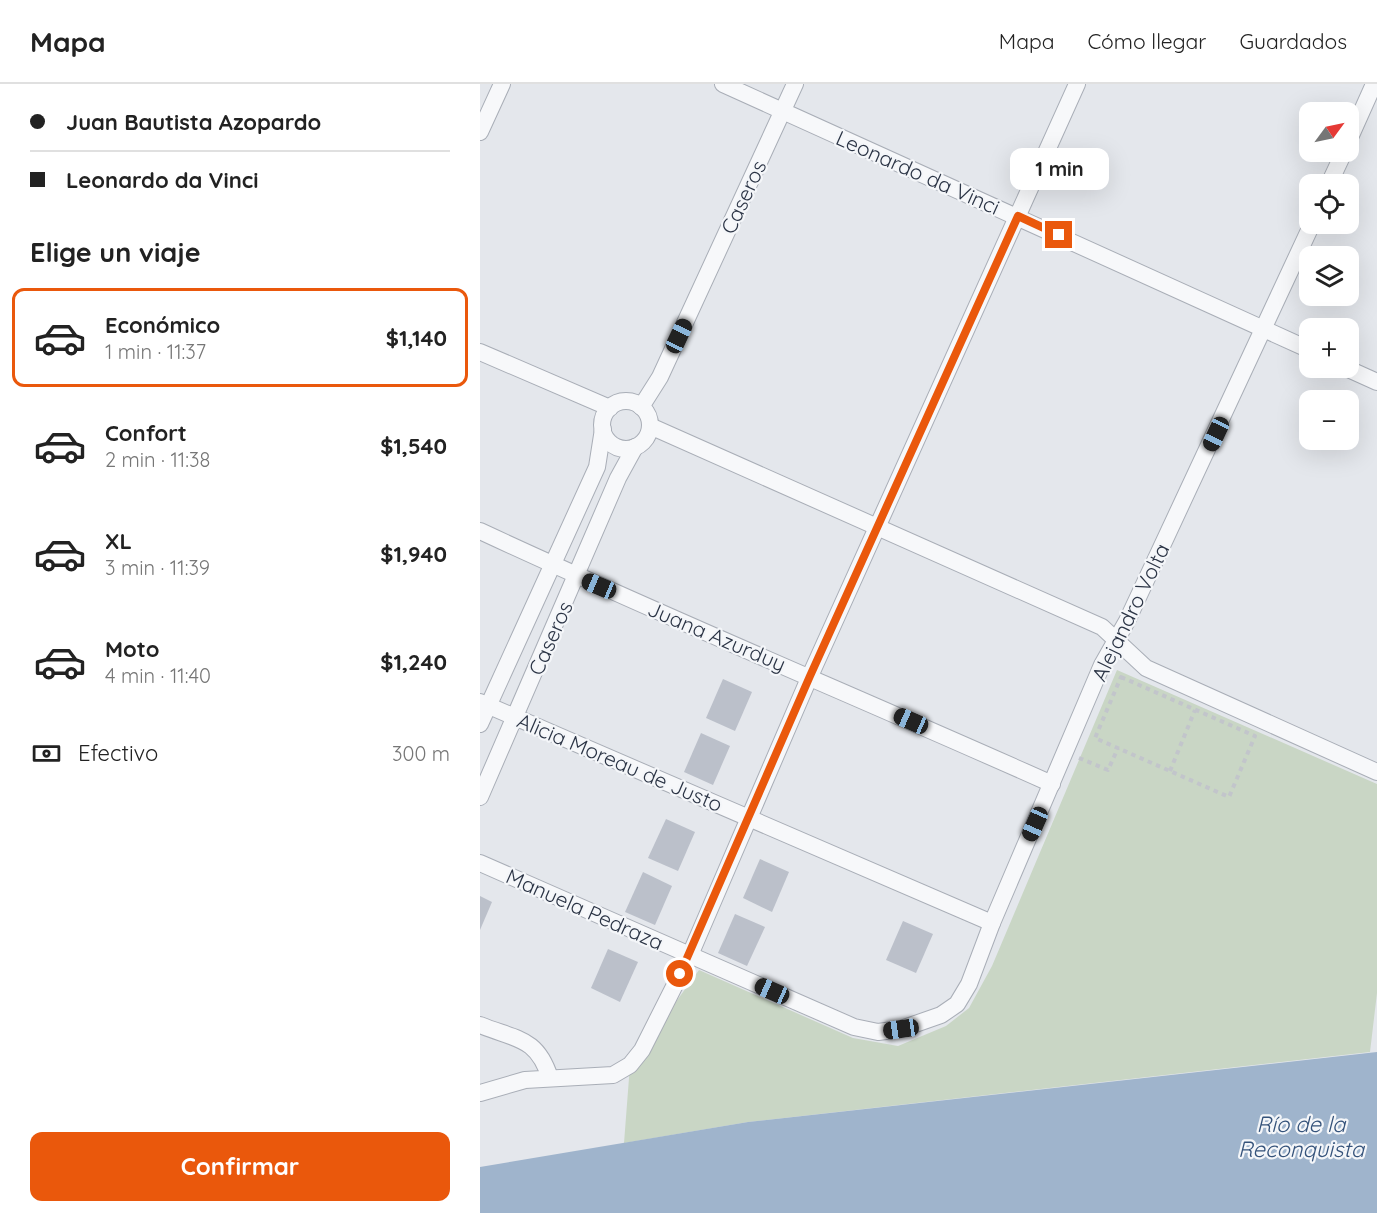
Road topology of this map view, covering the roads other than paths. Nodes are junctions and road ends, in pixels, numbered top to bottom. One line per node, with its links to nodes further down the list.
1 (502, 84): 8 (street)
2 (723, 84): 6 (street, Leonardo da Vinci)
3 (795, 84): 6 (street, Caseros)
4 (1077, 84): 9 (street)
5 (1374, 84): 7 (street)
6 (783, 111): 9 (street, Leonardo da Vinci); 16 (street, Caseros)
7 (1359, 117)
8 (480, 132)
9 (1018, 216): 11 (street, Leonardo da Vinci); 21 (street)
10 (1308, 234): 11 (street, Alejandro Volta)
11 (1265, 329): 12 (street, Leonardo da Vinci); 25 (street, Alejandro Volta)
12 (1299, 345)
13 (480, 352): 17 (street)
14 (1359, 374): 15 (street)
15 (1377, 382)
16 (641, 406): 17 (street); 18 (street)
17 (610, 408): 19 (street)
18 (650, 426): 20 (street); 21 (street)
19 (603, 429): 20 (street); 23 (street, Caseros)
20 (635, 447): 24 (street, Caseros)
21 (876, 528): 25 (street); 26 (street)
22 (480, 531): 23 (street, Juana Azurduy)
23 (553, 565): 24 (street, Juana Azurduy); 27 (street, Caseros)
24 (577, 576): 26 (street, Juana Azurduy); 28 (street, Caseros)
25 (1117, 639): 30 (street); 31 (street, Alejandro Volta)
26 (810, 676): 31 (street, Juana Azurduy); 33 (street)
27 (484, 704): 28 (street, Alicia Moreau de Justo); 29 (street, Caseros)
28 (516, 717): 32 (street, Caseros); 33 (street, Alicia Moreau de Justo)
29 (480, 724)
30 (1377, 772)
31 (1053, 784): 35 (street, Alejandro Volta)
32 (480, 797)
33 (749, 817): 35 (street, Alicia Moreau de Justo); 36 (street)
34 (480, 863): 36 (street, Manuela Pedraza)
35 (992, 923): 37 (street, Alejandro Volta)
36 (690, 955): 37 (street, Manuela Pedraza); 39 (street)
37 (957, 1004)
38 (480, 1025): 39 (street)
39 (550, 1078): 40 (street)
40 (480, 1093)

